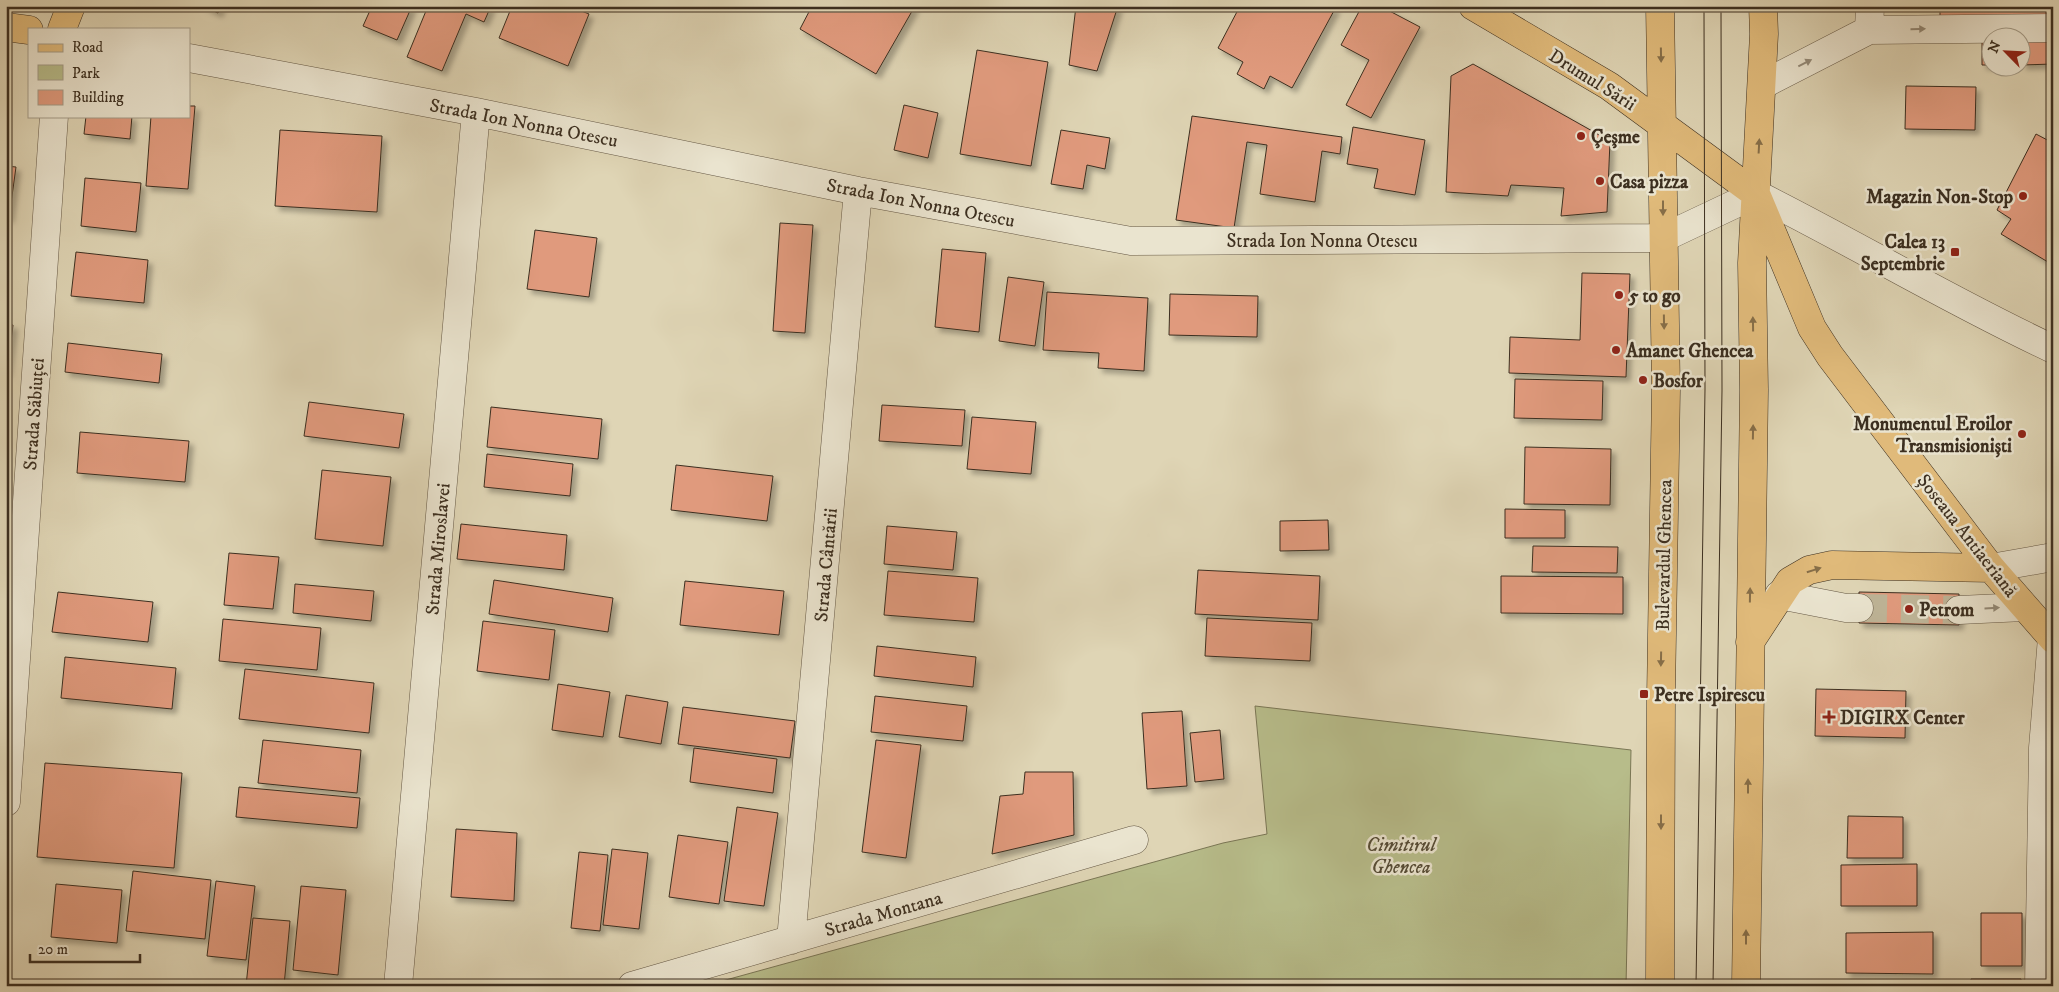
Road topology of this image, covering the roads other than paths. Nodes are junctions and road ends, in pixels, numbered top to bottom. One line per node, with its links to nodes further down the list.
1 (71, 6): 7 (main road)
2 (1473, 6): 14 (main road, Drumul Sării)
3 (1660, 6): 14 (main road, one-way to 14)
4 (1763, 6): 11 (main road)
5 (1869, 18): 8 (street, one-way to 8); 11 (street, one-way to 5)
6 (6, 27): 9 (main road)
7 (62, 28)
8 (2053, 28)
9 (28, 30)
10 (190, 58): 12 (street, Strada Ion Nonna Otescu)
11 (1762, 85): 16 (main road, one-way to 11)
12 (476, 112): 15 (street, Strada Ion Nonna Otescu); 30 (street, Strada Miroslavei)
13 (54, 118): 27 (street, Strada Săbiuței)
14 (1662, 124): 16 (main road, Drumul Sării); 17 (main road, Bulevardul Ghencea, one-way to 17)
15 (858, 191): 17 (street, Strada Ion Nonna Otescu); 29 (street, Strada Cântării)
16 (1756, 194): 17 (street); 18 (street); 20 (main road, Șoseaua Antiaeriană); 26 (main road, one-way to 16)
17 (1663, 238): 32 (main road, Bulevardul Ghencea, one-way to 32)
18 (2053, 349)
19 (2053, 556): 20 (street)
20 (1991, 568): 21 (main road, one-way to 20); 22 (main road, Șoseaua Antiaeriană)
21 (1779, 595): 23 (street); 26 (main road)
22 (2024, 607): 24 (street, one-way to 22); 25 (main road, Șoseaua Antiaeriană)
23 (1859, 608)
24 (1959, 610)
25 (2052, 638): 34 (street)
26 (1749, 643): 33 (main road, one-way to 26)
27 (6, 802)
28 (1134, 840): 29 (street, Strada Montana)
29 (791, 940): 31 (street, Strada Montana)
30 (398, 986)
31 (632, 986)
32 (1660, 986)
33 (1746, 986)
34 (2039, 986)

